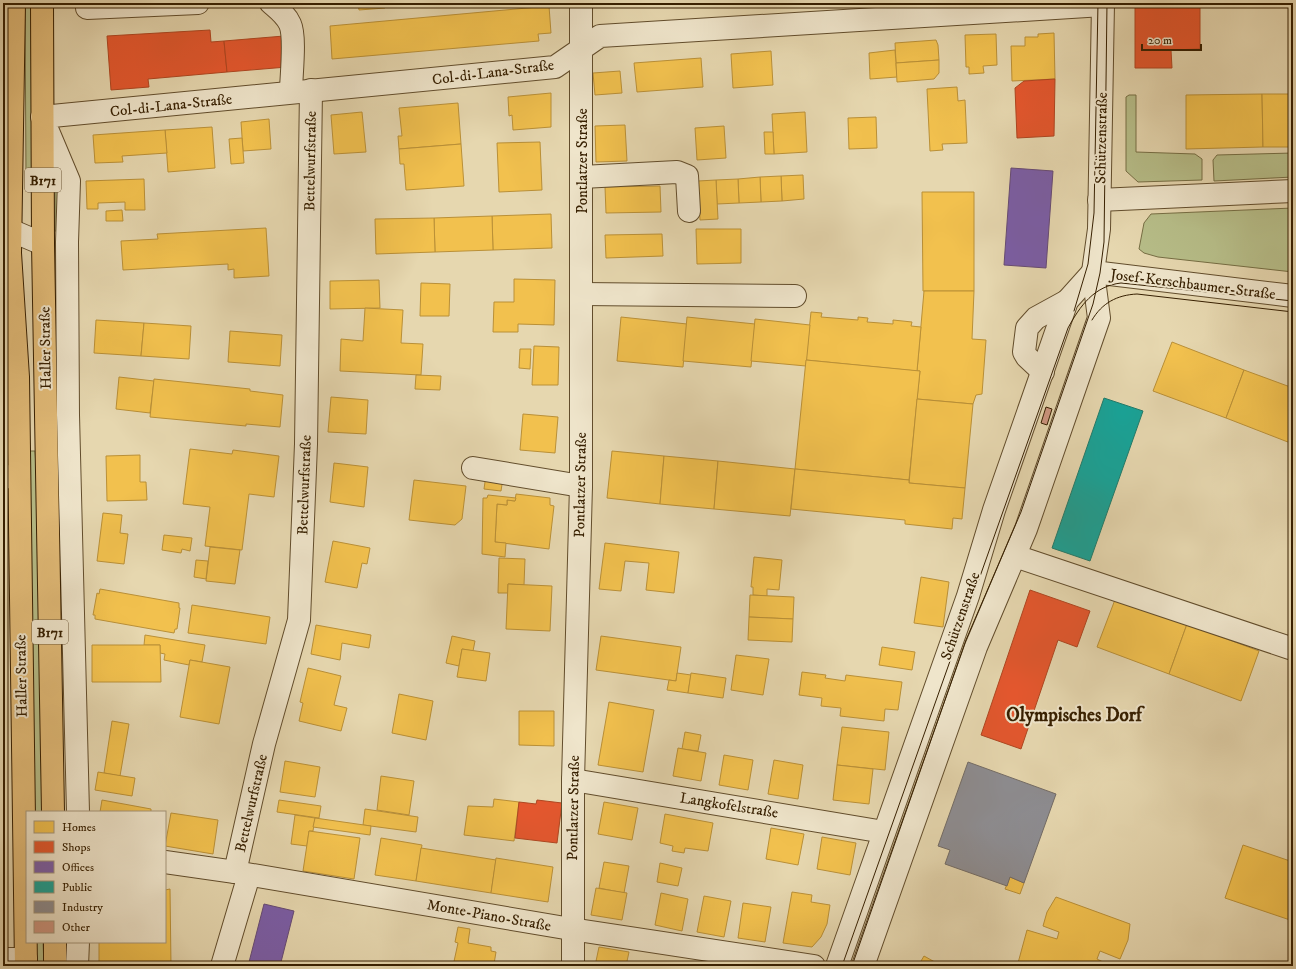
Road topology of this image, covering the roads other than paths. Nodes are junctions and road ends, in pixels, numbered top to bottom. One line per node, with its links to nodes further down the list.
1 (14, 3): 15 (main road, Haller Straße / B171)
2 (42, 3): 10 (main road, Haller Straße / B171)
3 (198, 3): 7 (street)
4 (271, 3): 9 (street, Bettelwurfstraße)
5 (581, 3): 8 (street, Pontlatzer Straße)
6 (1103, 4): 8 (street, Col-di-Lana-Straße); 13 (street, Schützenstraße)
7 (87, 8)
8 (582, 50): 9 (street, Col-di-Lana-Straße); 11 (street, Pontlatzer Straße)
9 (301, 91): 10 (street, Col-di-Lana-Straße); 35 (street, Bettelwurfstraße)
10 (42, 117): 16 (main road, Haller Straße / B171); 32 (street)
11 (582, 177): 14 (street); 19 (street, Pontlatzer Straße)
12 (1293, 191): 13 (street)
13 (1099, 200): 18 (street, Schützenstraße)
14 (689, 211)
15 (7, 230): 16 (street); 17 (main road, Haller Straße / B171)
16 (43, 244): 17 (street); 31 (main road, Haller Straße / B171)
17 (7, 252): 22 (main road, Haller Straße / B171)
18 (1093, 272): 21 (street, Josef-Kerschbaumer-Straße); 23 (street, Schützenstraße); 28 (street, Schützenstraße)
19 (581, 294): 20 (street); 27 (street, Pontlatzer Straße)
20 (794, 296)
21 (1293, 296)
22 (8, 300): 26 (main road, Haller Straße / B171)
23 (1067, 300): 24 (street, Schützenstraße); 24 (street)
24 (1043, 372): 33 (street, Schützenstraße)
25 (473, 468): 27 (street)
26 (11, 481): 40 (main road, Haller Straße / B171)
27 (581, 486): 30 (street, Pontlatzer Straße)
28 (1015, 556): 29 (street); 47 (street, Schützenstraße)
29 (1290, 648)
30 (573, 780): 33 (street, Langkofelstraße); 36 (street, Pontlatzer Straße)
31 (53, 811)
32 (78, 811)
33 (884, 832): 46 (street, Schützenstraße)
34 (166, 862): 35 (street, Monte-Piano-Straße)
35 (242, 873): 36 (street, Monte-Piano-Straße); 43 (street, Bettelwurfstraße)
36 (571, 929): 44 (street, Pontlatzer Straße); 45 (street, Monte-Piano-Straße)
37 (55, 943): 41 (main road)
38 (78, 943): 42 (street)
39 (3, 959): 40 (street)
40 (26, 963)
41 (55, 966)
42 (77, 966)
43 (222, 966)
44 (572, 966)
45 (814, 966)
46 (838, 966)
47 (863, 966)

